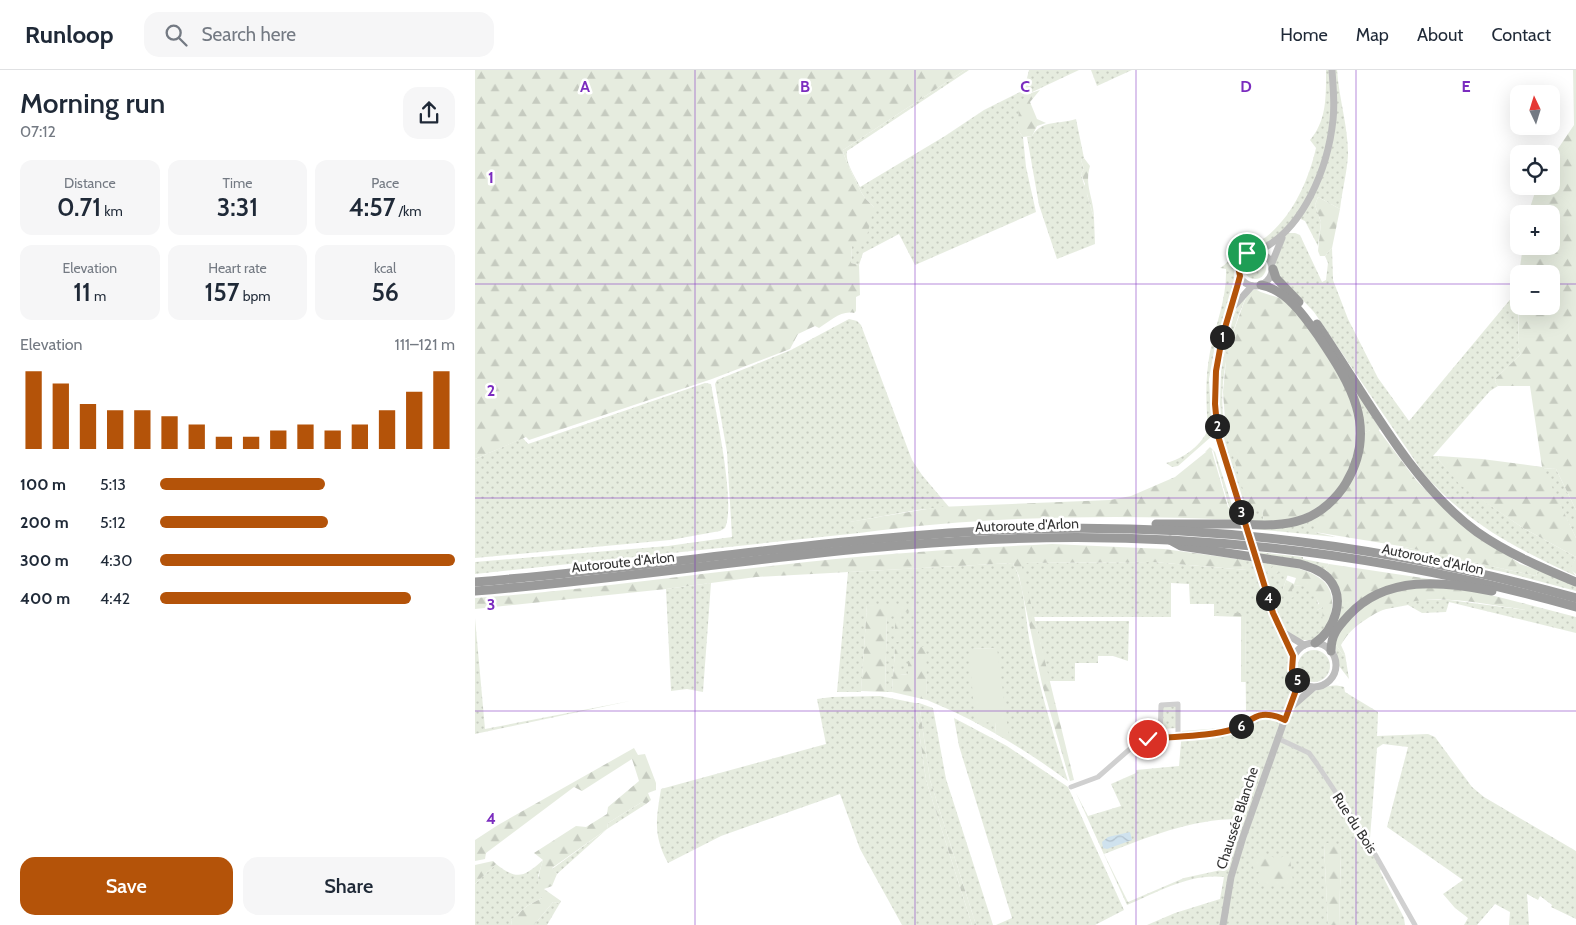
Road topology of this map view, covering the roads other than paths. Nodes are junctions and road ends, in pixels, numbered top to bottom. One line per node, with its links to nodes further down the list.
1 (1332, 70): 2 (main road)
2 (1284, 233): 3 (main road); 4 (main road)
3 (1258, 252): 4 (main road); 5 (main road)
4 (1272, 266): 6 (main road); 11 (highway)
5 (1240, 276): 6 (main road); 7 (main road)
6 (1257, 285): 7 (main road); 8 (highway)
7 (1232, 308): 16 (main road, bridge)
8 (1125, 529): 10 (highway, Autoroute d'Arlon); 14 (highway, Autoroute d'Arlon)
9 (1168, 539): 12 (highway, Autoroute d'Arlon); 13 (highway, Autoroute d'Arlon); 17 (highway)
10 (475, 582)
11 (1576, 582)
12 (475, 591)
13 (1534, 596): 15 (highway, Autoroute d'Arlon); 19 (highway)
14 (1576, 598)
15 (1576, 607)
16 (1284, 633): 18 (main road); 20 (main road)
17 (1315, 643): 18 (main road); 19 (main road)
18 (1304, 645): 20 (main road)
19 (1331, 651): 22 (main road)
20 (1293, 656): 21 (main road)
21 (1299, 682): 22 (main road); 23 (main road, Chaussée Blanche)
22 (1313, 688): 23 (main road)
23 (1288, 711): 24 (main road, Chaussée Blanche)
24 (1285, 720): 25 (street); 27 (main road, Chaussée Blanche)
25 (1177, 736): 26 (street); 26 (street)
26 (1160, 738): 28 (street)
27 (1277, 738): 29 (main road, Chaussée Blanche); 30 (street, Rue du Bois)
28 (1071, 787)
29 (1223, 925)
30 (1415, 925)

